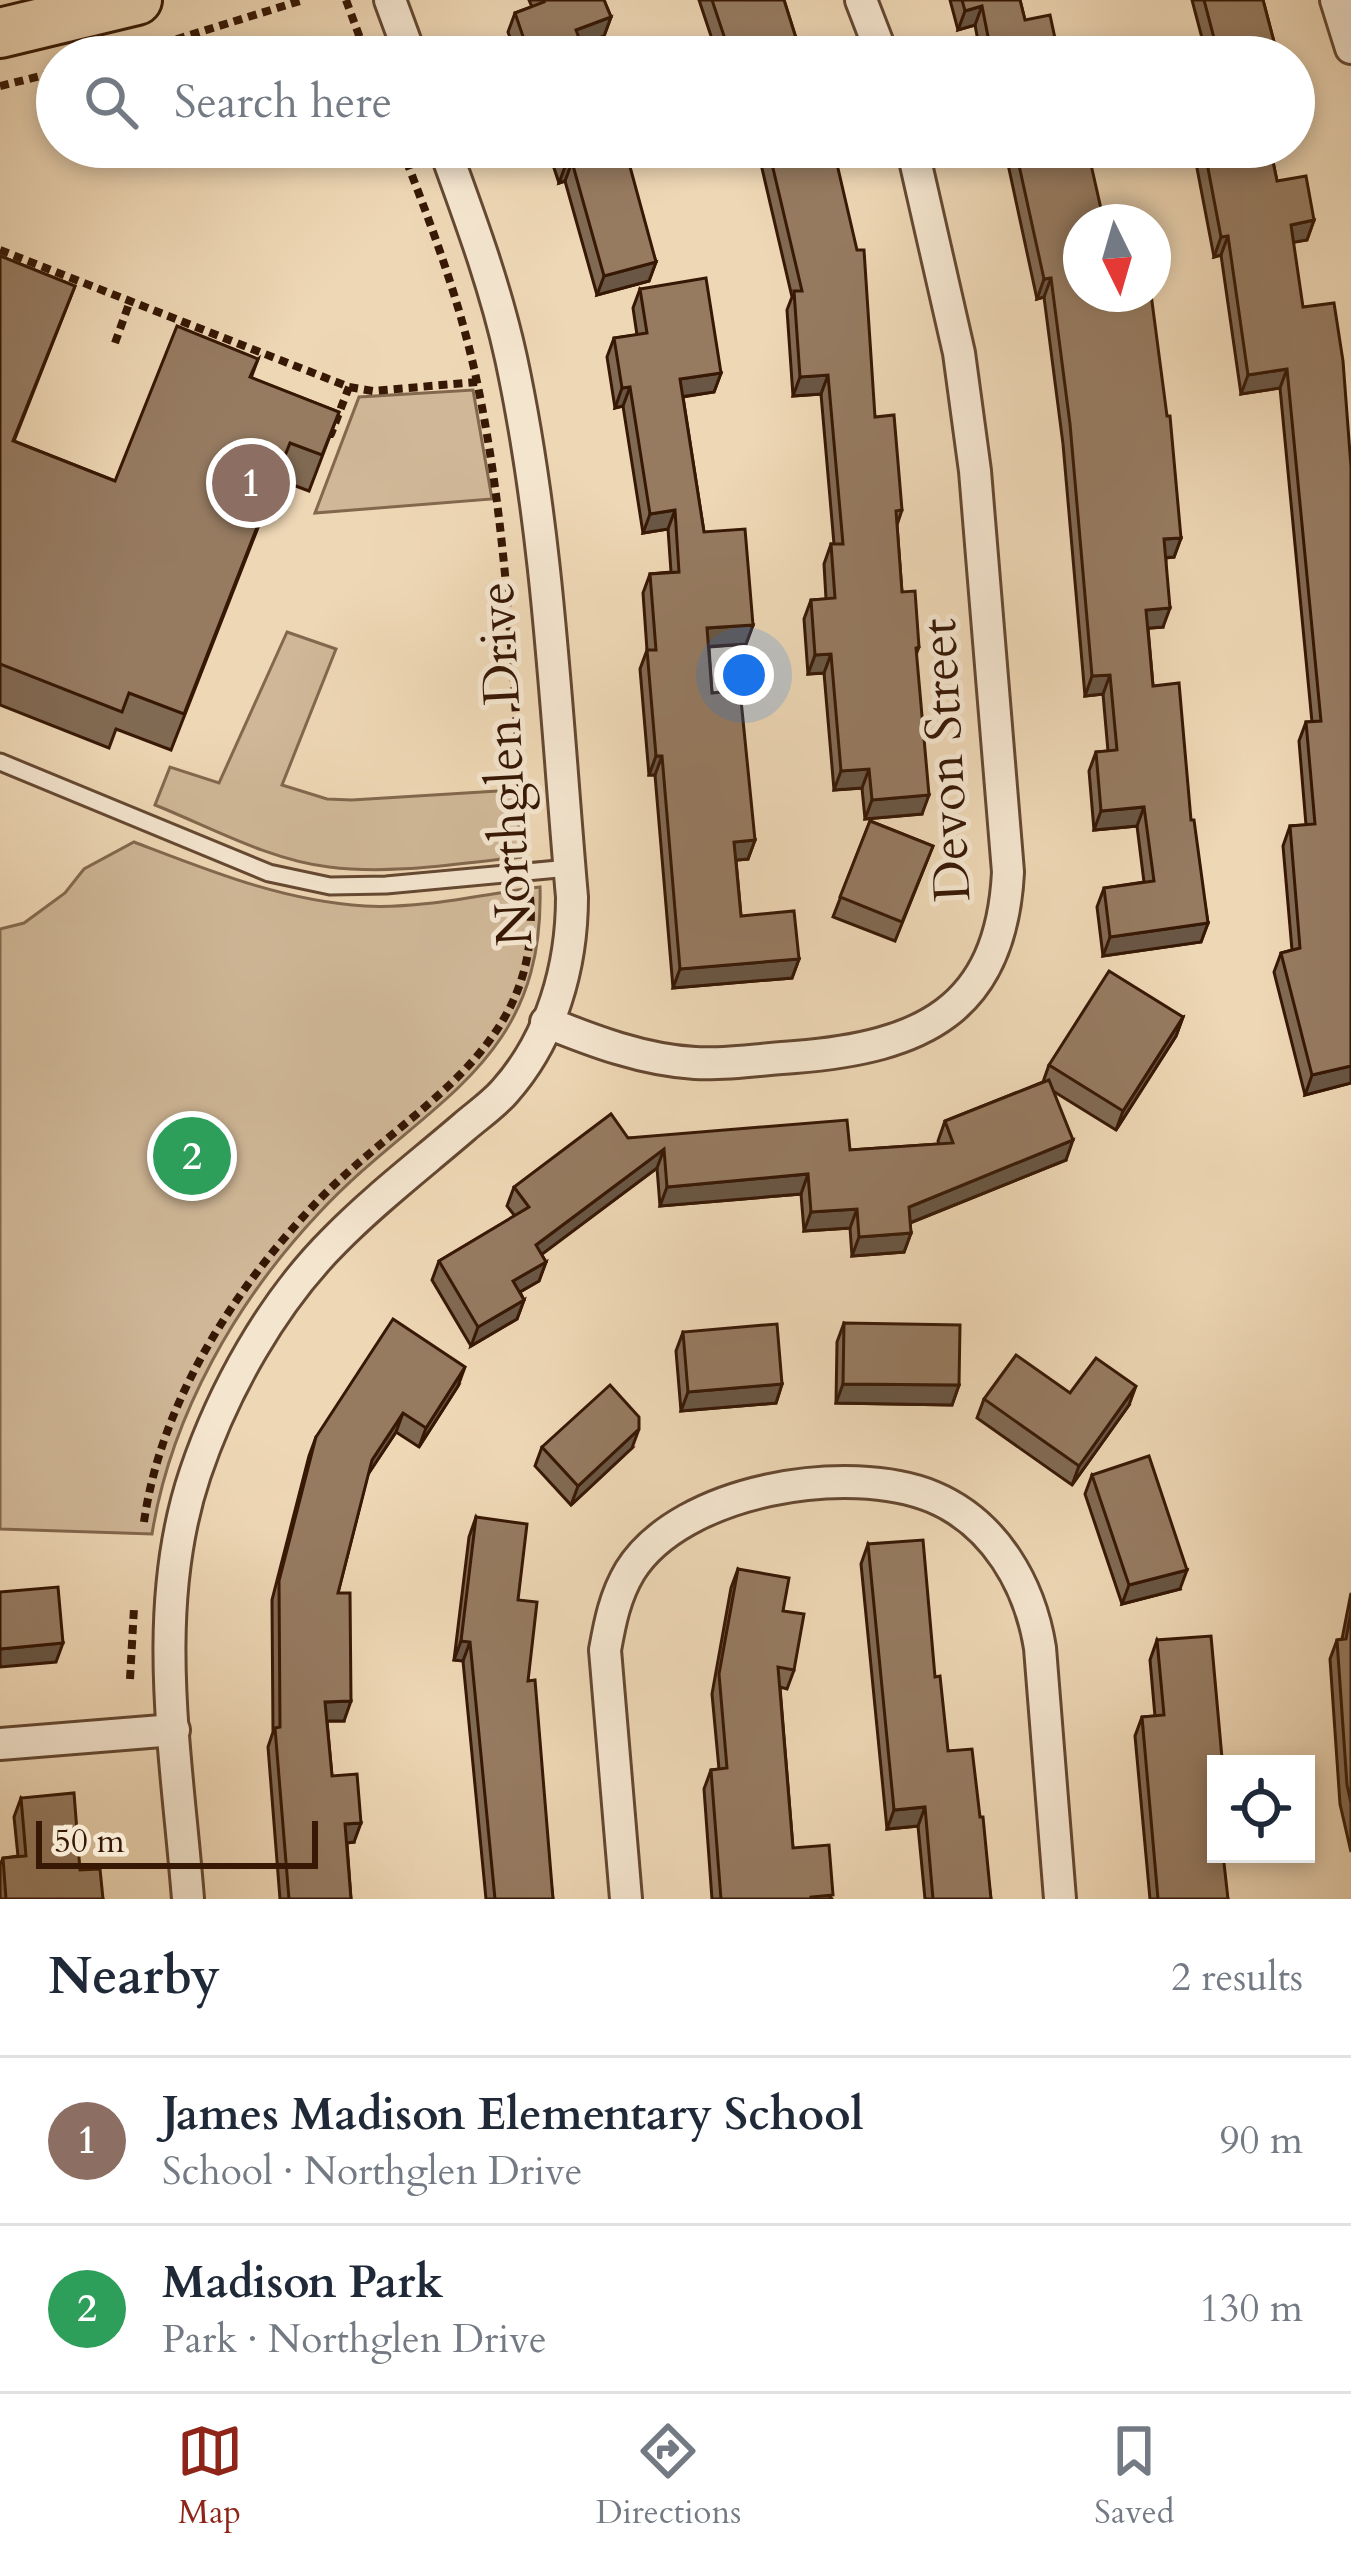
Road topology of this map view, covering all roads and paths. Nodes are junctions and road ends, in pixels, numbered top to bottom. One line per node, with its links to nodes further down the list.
1 (137, 0): 7 (main road)
2 (303, 0): 8 (path)
3 (346, 0): 9 (path)
4 (391, 0): 10 (street)
5 (861, 0): 11 (street)
6 (1336, 0): 12 (street)
7 (0, 33)
8 (187, 36)
9 (359, 36)
10 (404, 36)
11 (875, 36)
12 (1351, 48)
13 (36, 78): 14 (path)
14 (0, 86)
15 (409, 168): 29 (path)
16 (451, 168): 33 (street, Northglen Drive)
17 (917, 168): 35 (street, Devon Street)
18 (0, 250): 19 (path)
19 (13, 255): 20 (path); 21 (path)
20 (7, 272)
21 (77, 280): 22 (path); 23 (path)
22 (69, 300)
23 (130, 301): 24 (path); 25 (path)
24 (186, 322): 26 (path); 27 (path)
25 (115, 343)
26 (177, 343)
27 (253, 349): 28 (path); 30 (path)
28 (244, 370)
29 (477, 382): 30 (path); 34 (path)
30 (349, 387): 31 (path)
31 (309, 427)
32 (0, 762): 34 (lane)
33 (569, 868): 34 (lane); 35 (street, Northglen Drive)
34 (527, 872): 36 (path)
35 (546, 1022): 39 (street, Northglen Drive)
36 (143, 1528)
37 (136, 1588): 38 (path)
38 (130, 1678)
39 (175, 1730): 40 (street); 41 (street, Northglen Drive)
40 (0, 1744)
41 (188, 1899)
42 (626, 1899): 43 (street)
43 (1060, 1899)

